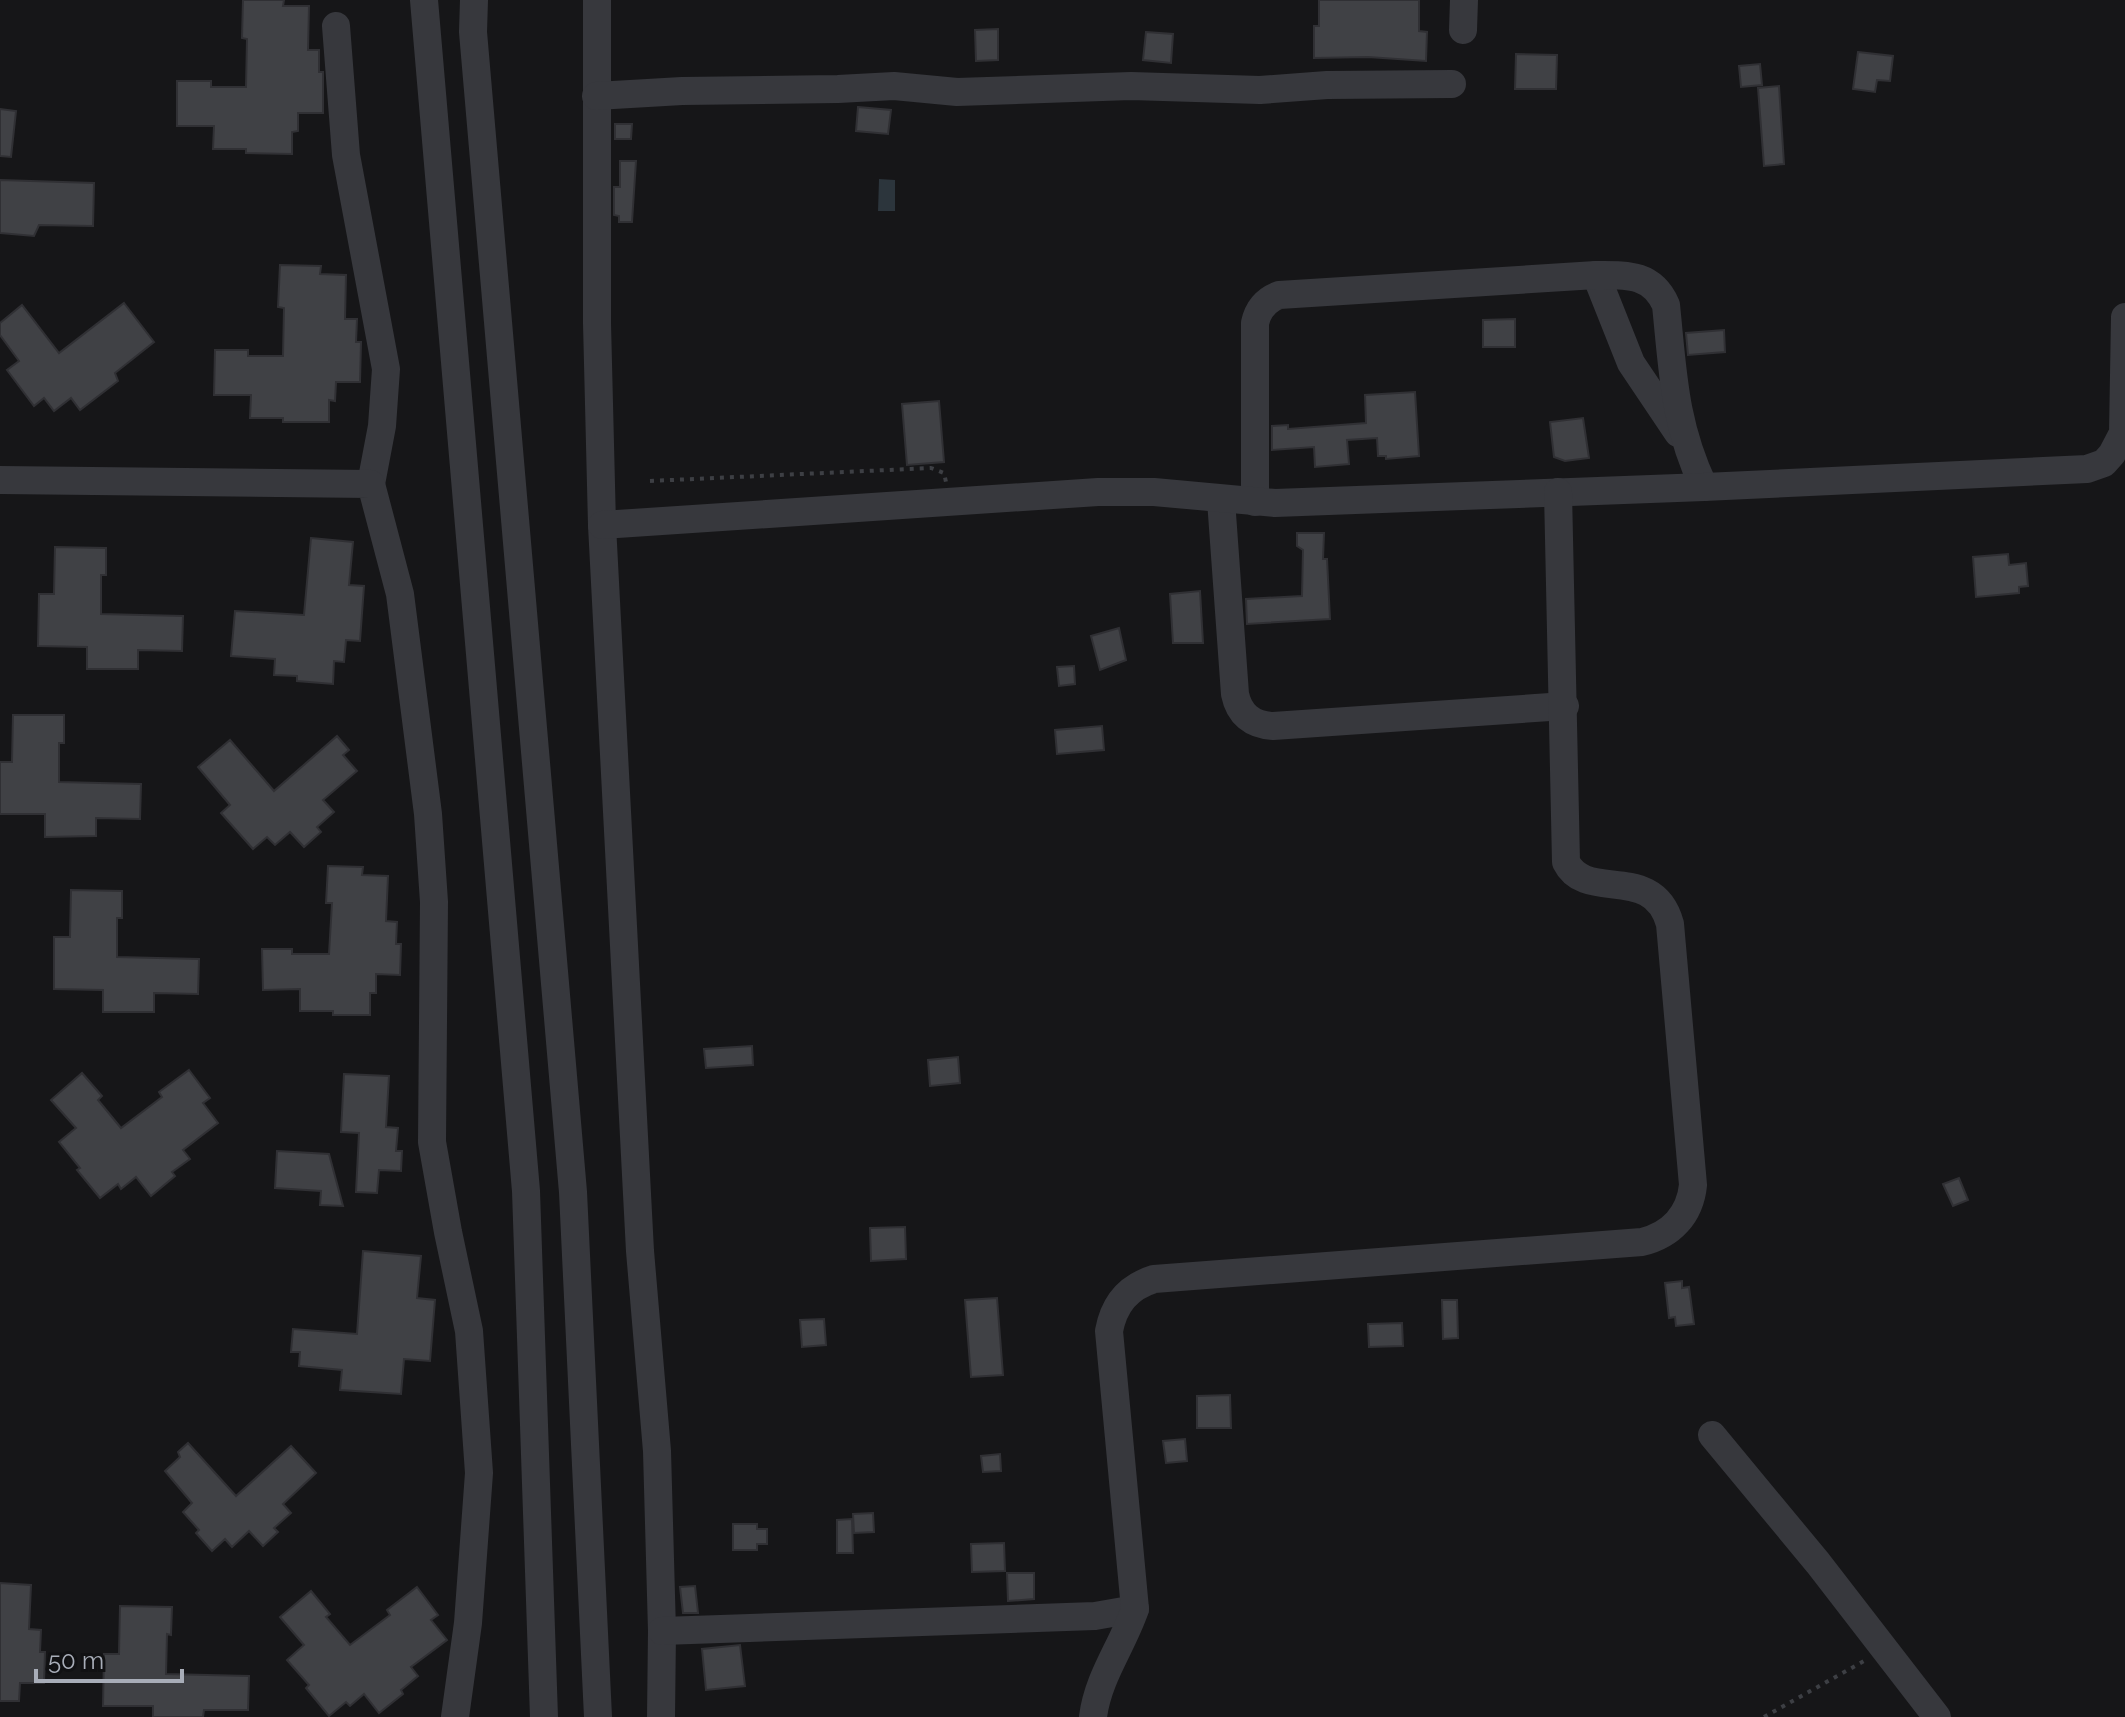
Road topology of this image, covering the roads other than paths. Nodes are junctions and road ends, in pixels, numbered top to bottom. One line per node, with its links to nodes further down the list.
1 (424, 0): 25 (street)
2 (474, 0): 26 (street)
3 (597, 0): 8 (street)
4 (1464, 0): 6 (street)
5 (336, 26): 14 (street)
6 (1463, 30)
7 (1452, 84): 8 (street)
8 (596, 96): 19 (street)
9 (1596, 275): 11 (street); 11 (street); 18 (street)
10 (2125, 317): 12 (street)
11 (1685, 443): 15 (street)
12 (2114, 462): 15 (street)
13 (0, 480): 14 (street)
14 (371, 484): 24 (street)
15 (1704, 487): 16 (street)
16 (1558, 492): 18 (street); 20 (street)
17 (1221, 500): 18 (street); 19 (street); 20 (street)
18 (1255, 502)
19 (602, 525): 23 (street)
20 (1565, 706): 22 (street)
21 (1712, 1435): 29 (street)
22 (1135, 1609): 23 (street); 28 (street)
23 (662, 1631): 27 (street)
24 (455, 1717)
25 (544, 1717)
26 (598, 1717)
27 (661, 1717)
28 (1093, 1717)
29 (1937, 1717)

